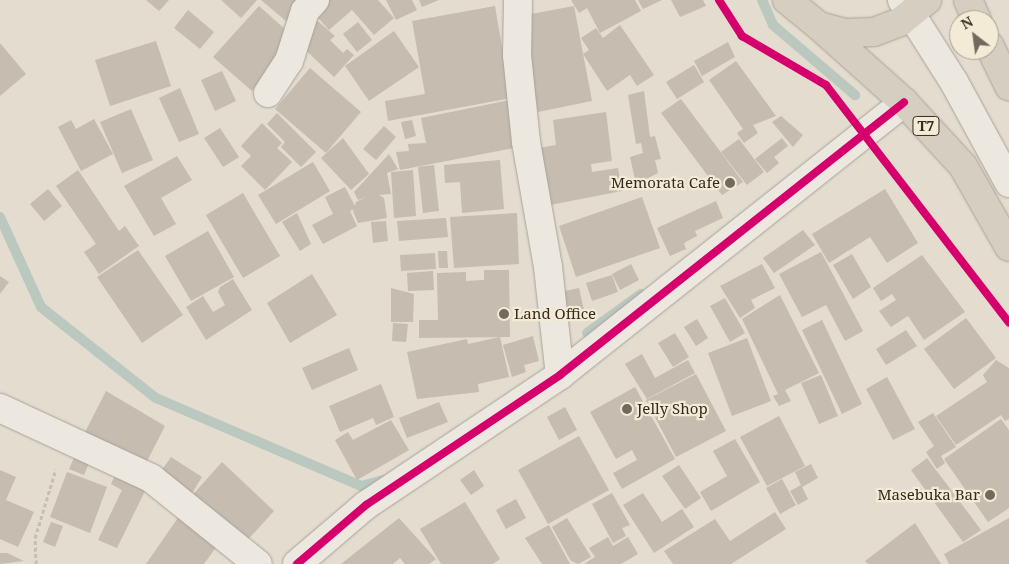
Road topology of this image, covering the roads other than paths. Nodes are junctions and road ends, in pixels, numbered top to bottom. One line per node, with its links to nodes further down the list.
1 (315, 0): 9 (street)
2 (518, 0): 14 (street)
3 (787, 0): 5 (highway, T7)
4 (913, 5): 5 (highway, T7); 7 (street)
5 (818, 26): 10 (highway, T7)
6 (996, 60): 8 (highway)
7 (954, 82): 11 (street); 12 (street)
8 (1009, 86)
9 (268, 93)
10 (904, 102): 13 (highway, T7); 14 (street)
11 (1009, 149)
12 (1009, 183)
13 (1009, 247)
14 (560, 375): 17 (street)
15 (0, 408): 16 (street)
16 (258, 564)
17 (297, 564)

